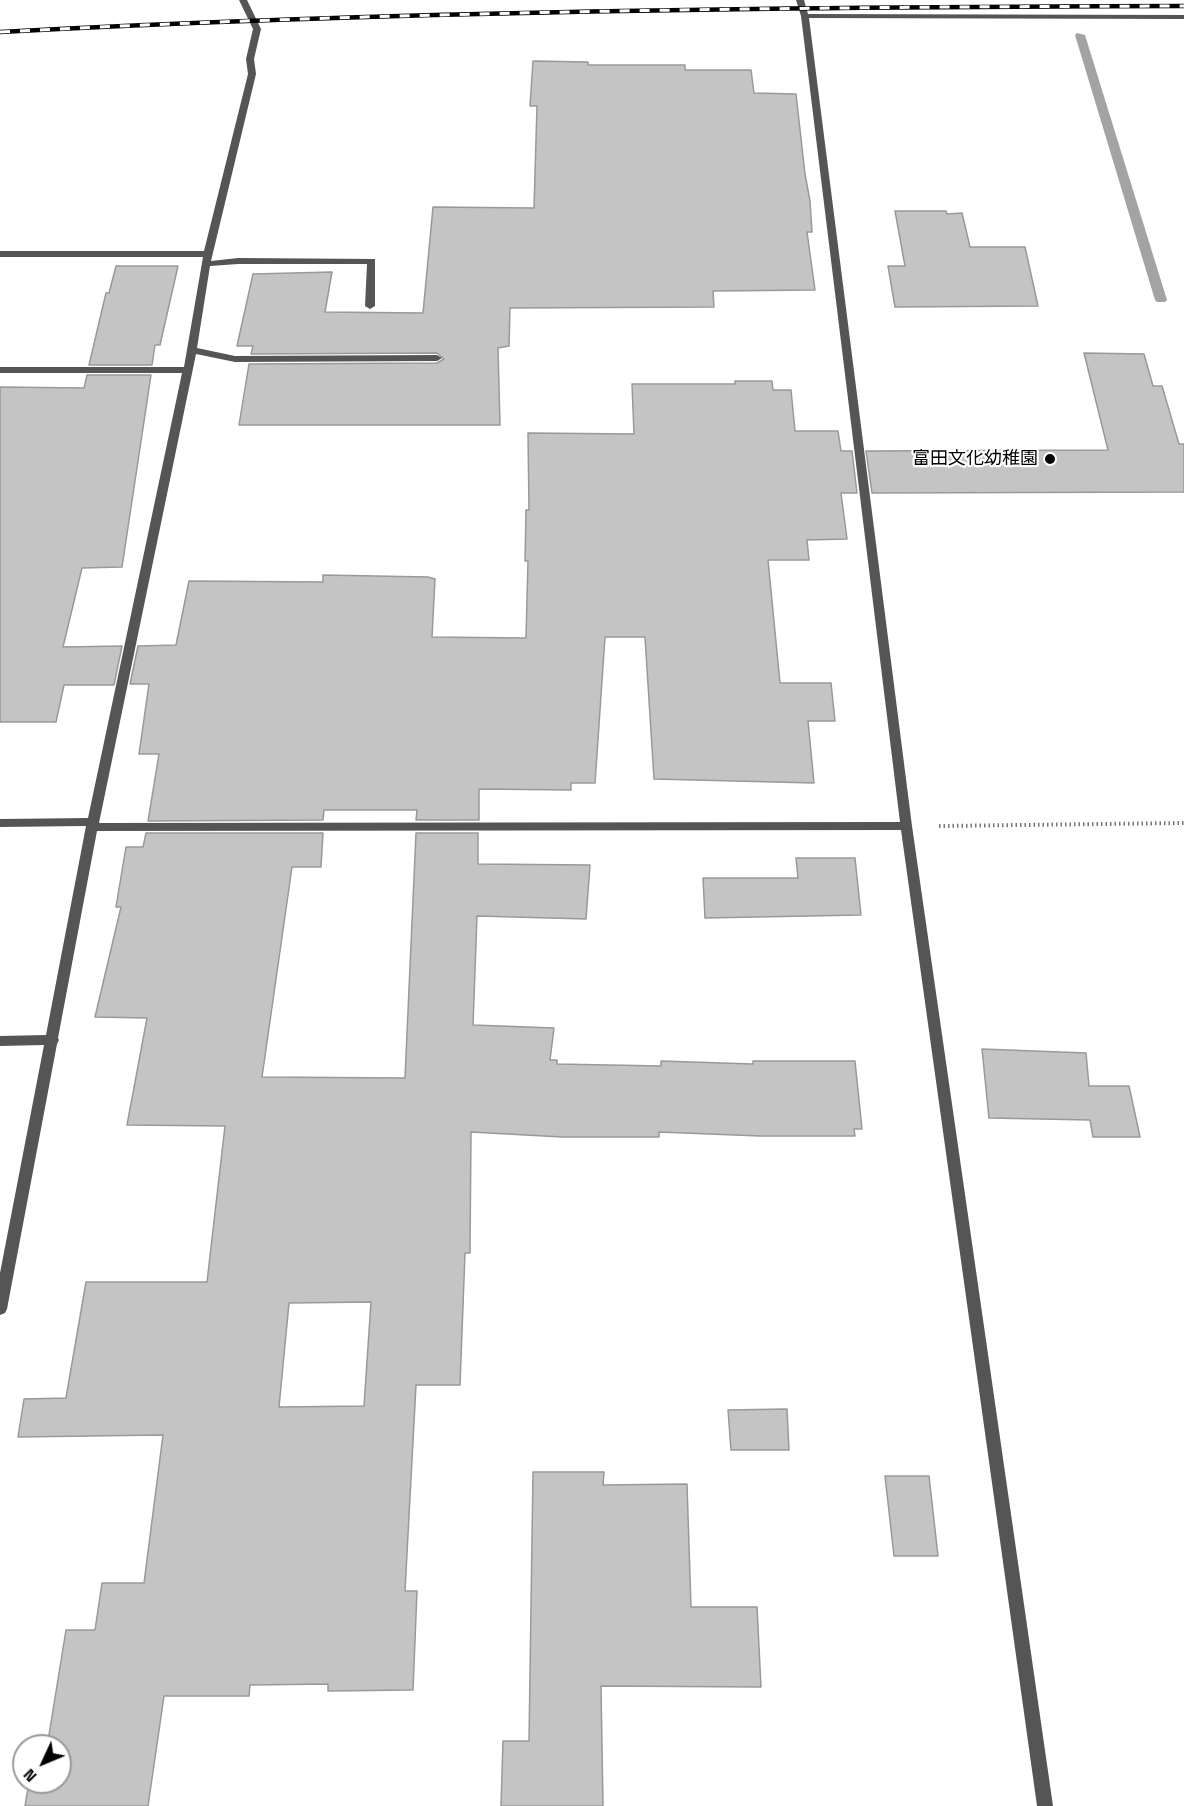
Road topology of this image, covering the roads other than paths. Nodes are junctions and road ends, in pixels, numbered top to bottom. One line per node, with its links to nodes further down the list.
1 (243, 0): 6 (street)
2 (800, 0): 3 (street)
3 (805, 16): 4 (street); 14 (street)
4 (1184, 17)
5 (0, 254): 6 (street)
6 (207, 259): 7 (street); 8 (street)
7 (370, 306)
8 (192, 350): 9 (street); 11 (street)
9 (437, 358)
10 (0, 370): 11 (street)
11 (188, 370): 13 (street)
12 (0, 822): 13 (street)
13 (93, 825): 14 (street); 15 (street)
14 (906, 826): 18 (street)
15 (53, 1040): 16 (street); 17 (street)
16 (0, 1041)
17 (0, 1309)
18 (1045, 1806)

